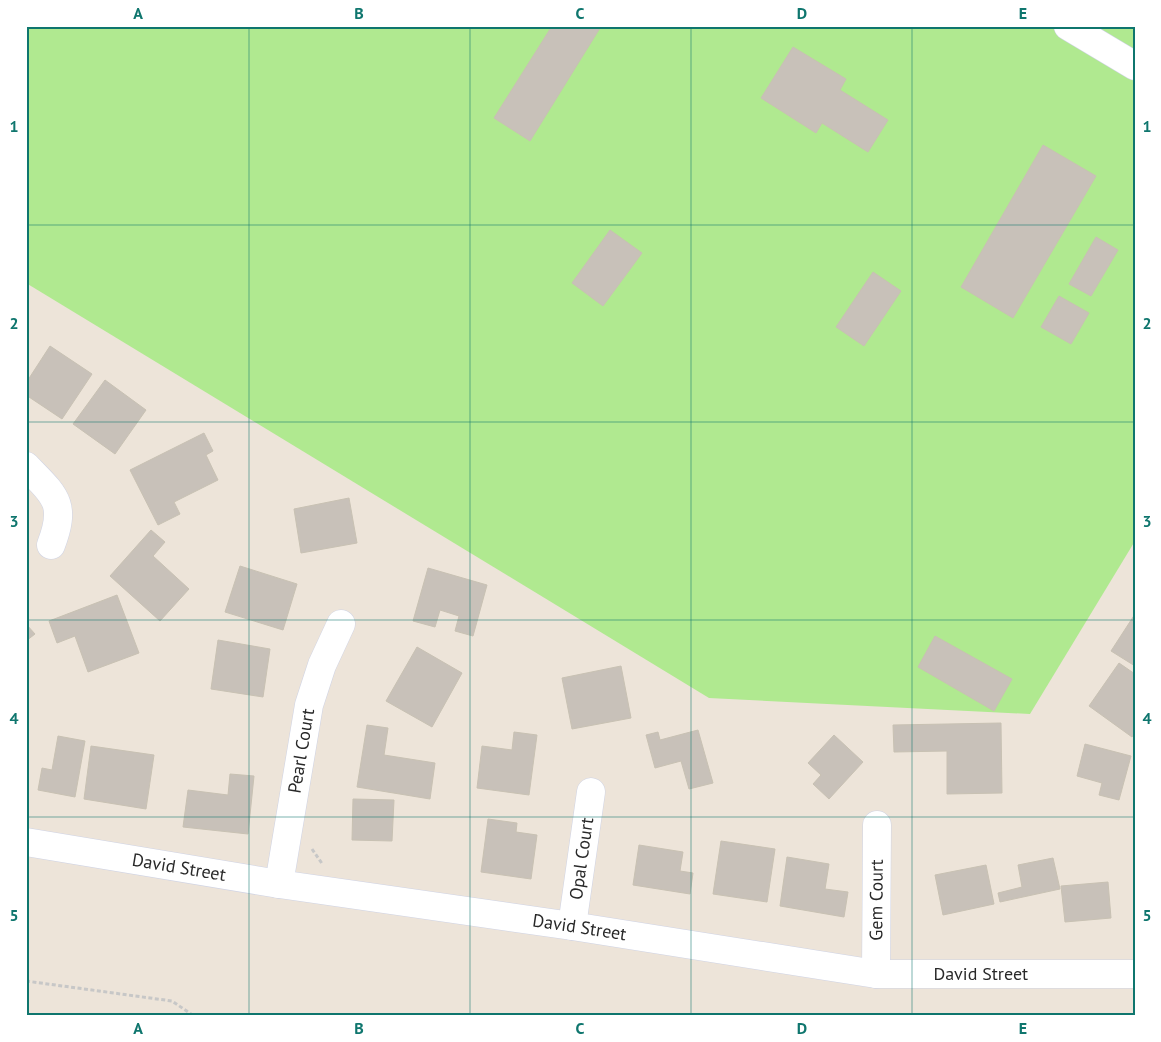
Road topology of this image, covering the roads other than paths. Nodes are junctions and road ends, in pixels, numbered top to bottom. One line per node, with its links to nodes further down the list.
1 (1068, 26): 2 (street)
2 (1135, 66)
3 (26, 466): 4 (street)
4 (51, 545)
5 (341, 624): 9 (street, Pearl Court)
6 (591, 792): 10 (street, Opal Court)
7 (877, 825): 11 (street, Gem Court)
8 (26, 842): 9 (street, David Street)
9 (279, 884): 10 (street, David Street)
10 (572, 926): 11 (street, David Street)
11 (876, 974): 12 (street, David Street)
12 (1135, 974)

